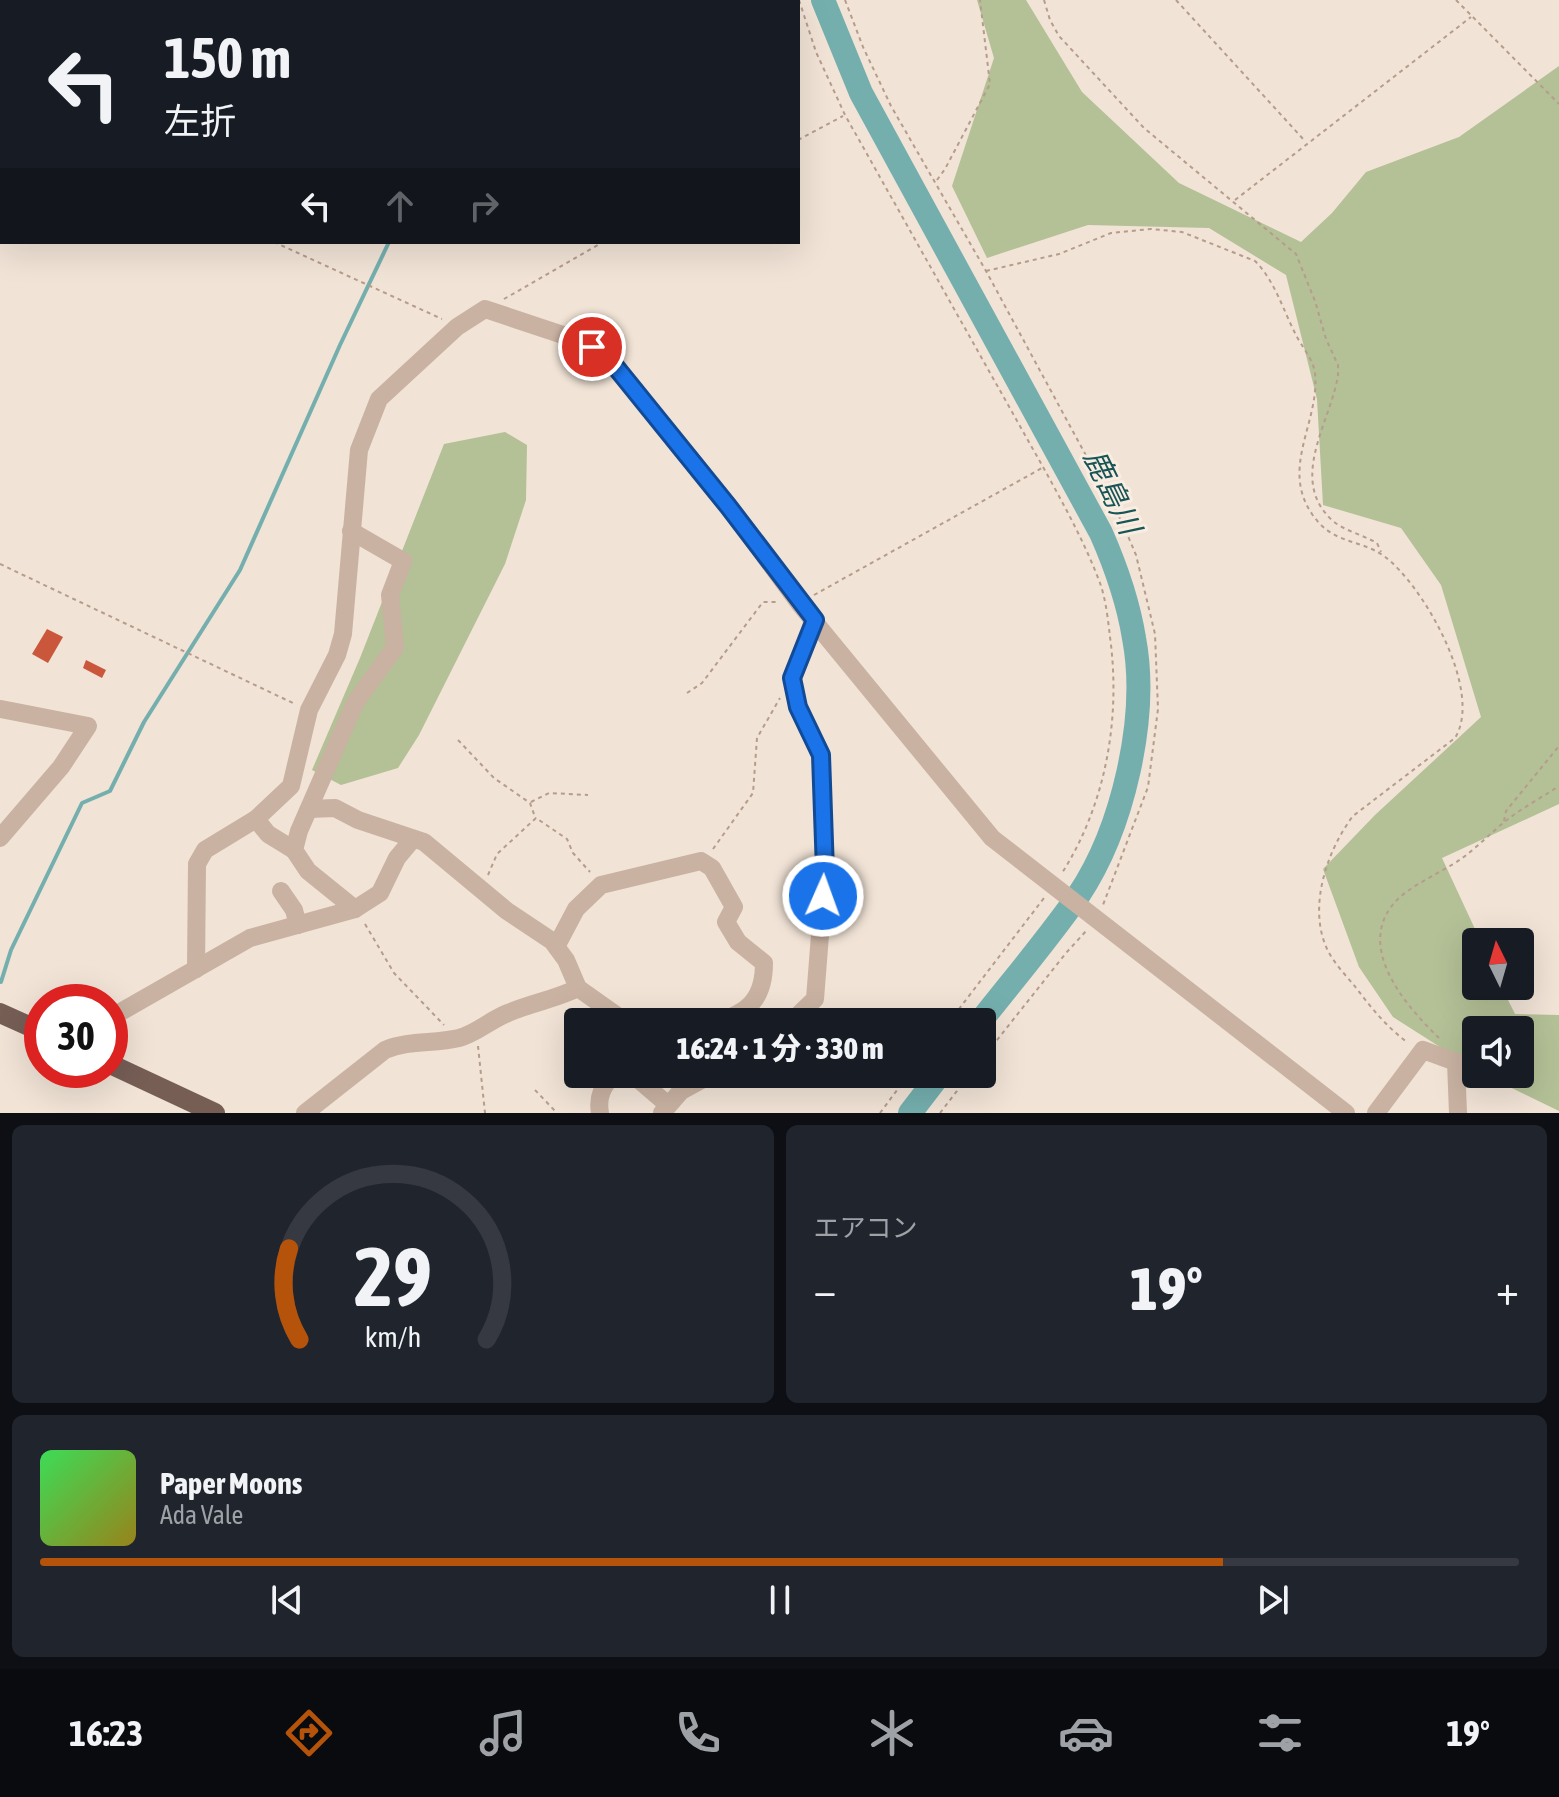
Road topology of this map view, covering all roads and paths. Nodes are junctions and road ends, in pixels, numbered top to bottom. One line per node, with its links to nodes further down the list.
1 (845, 0): 14 (path)
2 (980, 0): 14 (path)
3 (1044, 0): 15 (path)
4 (1176, 0): 13 (path)
5 (1456, 0): 8 (path)
6 (1466, 0): 8 (path)
7 (800, 3): 11 (path)
8 (1460, 4): 9 (path)
9 (1471, 17): 10 (path); 13 (path)
10 (1559, 104)
11 (845, 115): 12 (path); 21 (path)
12 (800, 139)
13 (1306, 143): 15 (path)
14 (936, 181): 18 (path)
15 (1234, 201): 23 (path)
16 (278, 244): 20 (path)
17 (599, 244): 19 (path)
18 (986, 271): 23 (path); 49 (path)
19 (485, 309): 20 (street); 25 (street)
20 (457, 327): 22 (street)
21 (1043, 467): 25 (path); 44 (path)
22 (351, 531): 29 (street); 36 (street)
23 (1380, 554): 64 (path)
24 (0, 564): 29 (path)
25 (799, 603): 26 (street); 28 (path)
26 (815, 620): 27 (street); 44 (street)
27 (792, 678): 43 (path); 57 (street)
28 (687, 693)
29 (309, 710): 38 (street)
30 (0, 712): 40 (street)
31 (458, 740): 35 (path)
32 (1559, 746): 39 (path)
33 (1559, 786): 39 (path)
34 (588, 795): 35 (path)
35 (530, 803): 37 (path)
36 (309, 809): 41 (street); 42 (street)
37 (536, 818): 45 (path); 46 (path)
38 (256, 819): 42 (street); 52 (street)
39 (1503, 822): 62 (path)
40 (0, 838)
41 (412, 840): 46 (street); 48 (street)
42 (294, 850): 48 (street)
43 (701, 861): 45 (street); 56 (street)
44 (1054, 884): 49 (street); 58 (path)
45 (601, 885): 51 (street)
46 (480, 890): 51 (street)
47 (281, 891): 50 (street)
48 (355, 909): 50 (street); 61 (path)
49 (1097, 920): 63 (path); 80 (street)
50 (298, 925): 52 (street)
51 (557, 945): 53 (street)
52 (196, 969): 54 (street)
53 (578, 988): 55 (street); 61 (street)
54 (128, 1008)
55 (606, 1008)
56 (748, 1008)
57 (806, 1008)
58 (960, 1008)
59 (0, 1013): 60 (main road)
60 (24, 1024)
61 (464, 1036): 74 (street); 75 (path)
62 (1439, 1038)
63 (996, 1041)
64 (1423, 1050): 81 (street); 82 (street)
65 (128, 1072): 73 (main road)
66 (602, 1088): 77 (street)
67 (645, 1088): 72 (street)
68 (686, 1088): 72 (street)
69 (899, 1088): 78 (path)
70 (959, 1088): 79 (path)
71 (535, 1090): 76 (path)
72 (665, 1109)
73 (215, 1113)
74 (305, 1113)
75 (485, 1113)
76 (557, 1113)
77 (600, 1113)
78 (880, 1113)
79 (940, 1113)
80 (1346, 1113)
81 (1376, 1113)
82 (1458, 1113)

